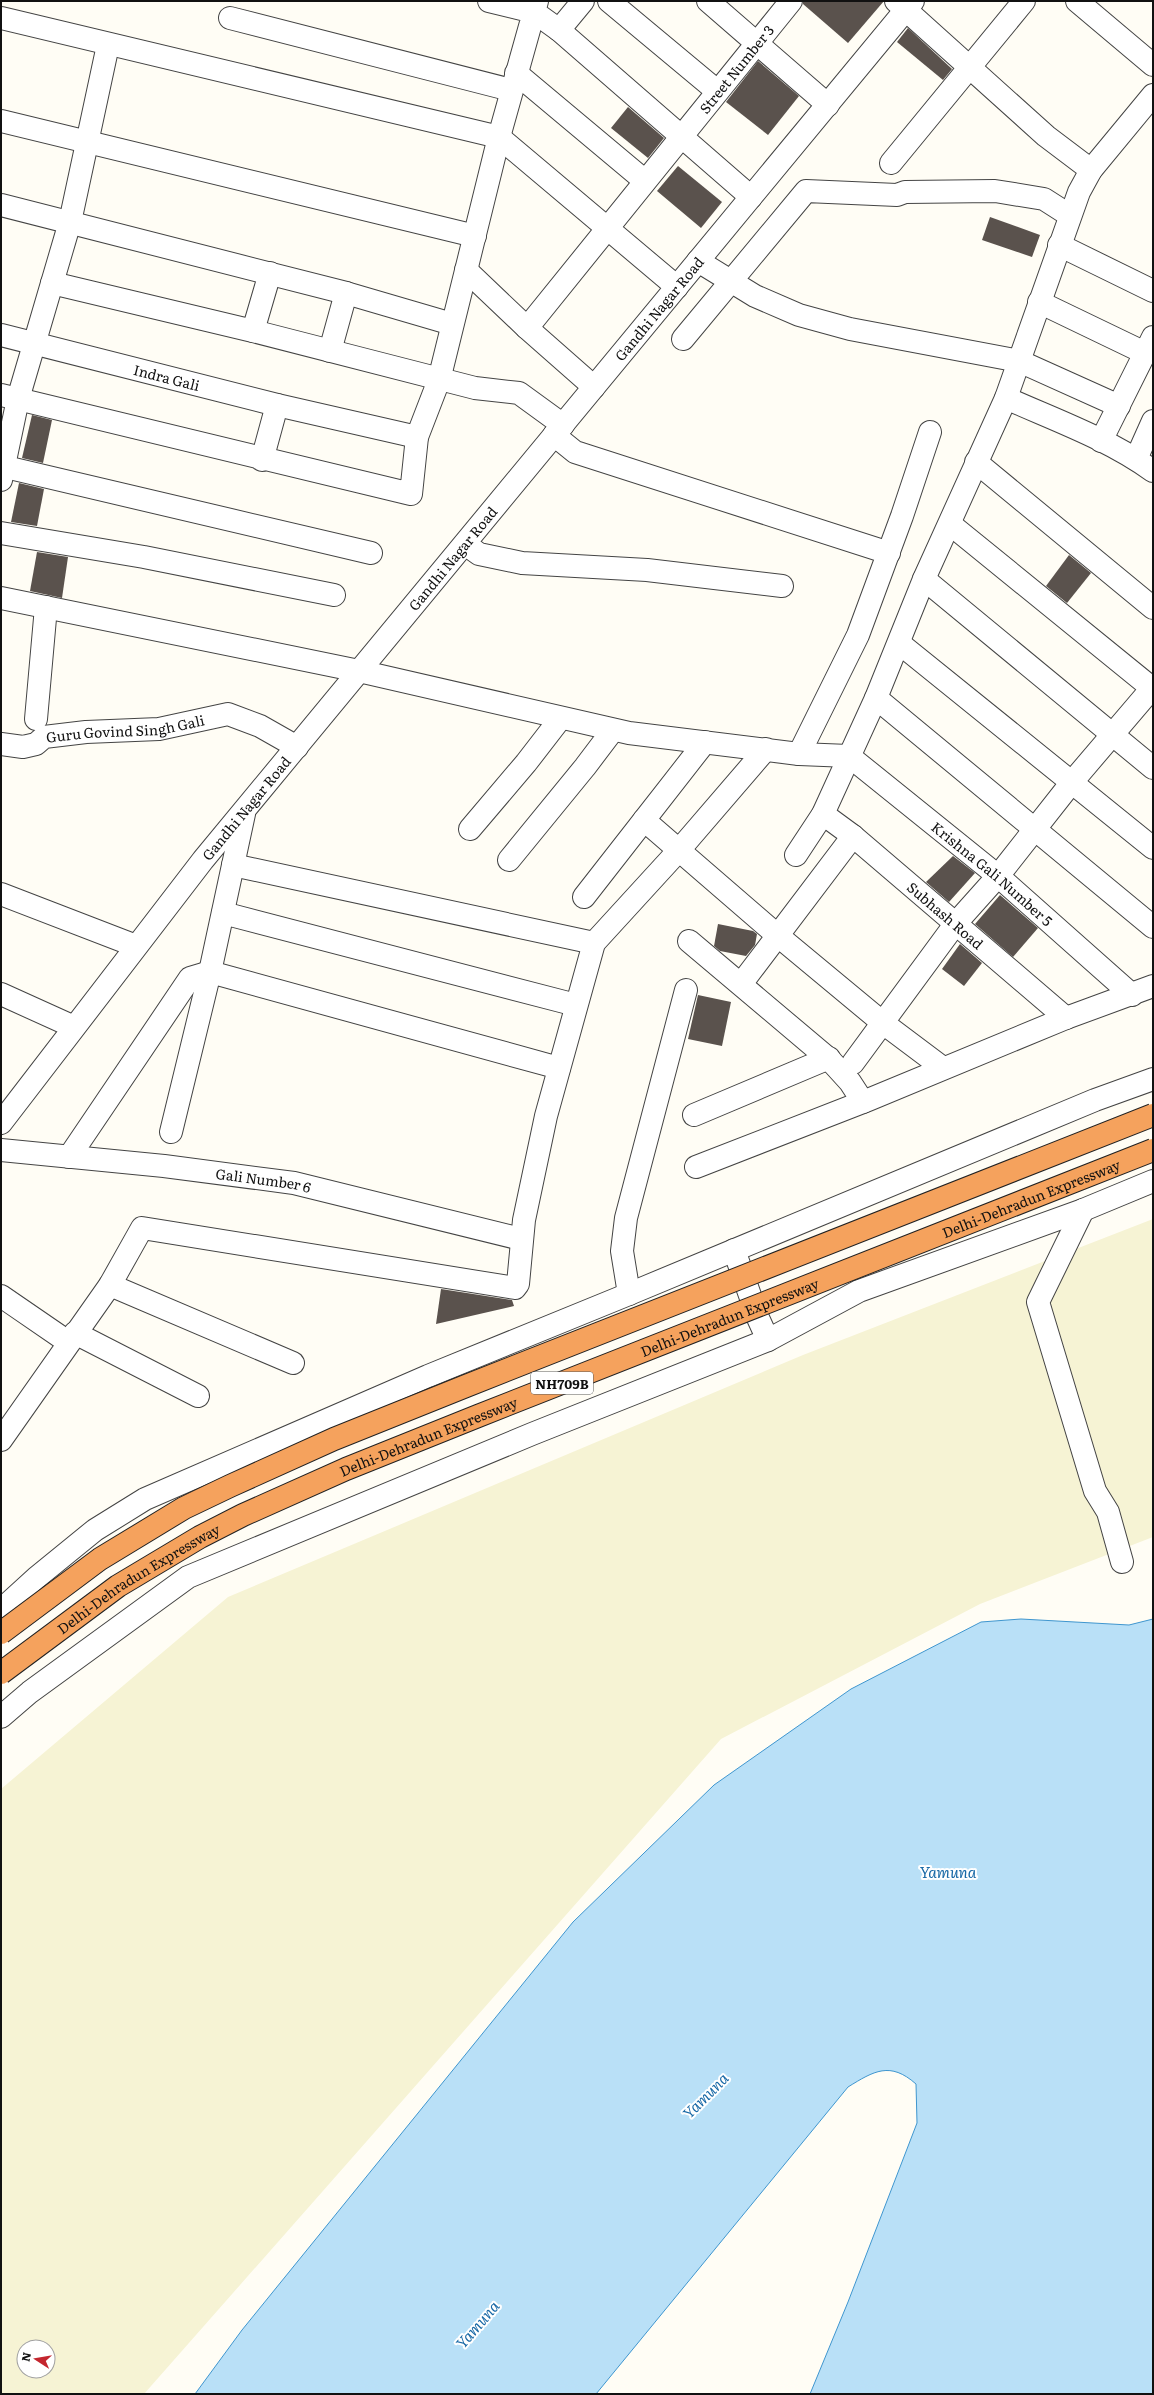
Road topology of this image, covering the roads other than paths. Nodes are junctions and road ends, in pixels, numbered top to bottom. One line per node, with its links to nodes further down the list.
1 (489, 1): 9 (street)
2 (583, 1): 12 (street)
3 (609, 1): 18 (street)
4 (708, 1): 13 (street)
5 (791, 1): 13 (street, Street Number 3)
6 (1024, 1): 16 (street)
7 (1077, 1): 15 (street)
8 (905, 4): 16 (street); 20 (street, Gandhi Nagar Road)
9 (536, 7): 12 (street); 17 (street)
10 (1, 18): 14 (street)
11 (230, 18): 17 (street)
12 (559, 30): 22 (street)
13 (756, 44): 18 (street, Street Number 3); 20 (street)
14 (108, 45): 23 (street); 24 (street)
15 (1153, 65)
16 (969, 67): 25 (street); 26 (street)
17 (514, 82): 23 (street); 27 (street)
18 (718, 91): 22 (street, Street Number 3)
19 (1153, 95): 26 (street)
20 (828, 104): 28 (street, Gandhi Nagar Road)
21 (1, 121): 24 (street)
22 (681, 136): 27 (street, Street Number 3); 28 (street)
23 (499, 137): 32 (street); 33 (street)
24 (89, 142): 31 (street); 33 (street)
25 (891, 163)
26 (1091, 170): 30 (street)
27 (645, 180): 32 (street, Street Number 3)
28 (751, 197): 35 (street, Gandhi Nagar Road)
29 (1, 205): 31 (street)
30 (1070, 215): 34 (street); 38 (street)
31 (70, 222): 37 (street); 39 (street)
32 (607, 228): 40 (street); 45 (street, Street Number 3)
33 (475, 236): 36 (street)
34 (1059, 245): 41 (street); 43 (street)
35 (698, 261): 38 (street); 40 (street, Gandhi Nagar Road)
36 (466, 270): 44 (street); 45 (street)
37 (270, 273): 42 (street); 46 (street)
38 (731, 281): 48 (street); 52 (street)
39 (52, 283): 46 (street); 49 (street)
40 (677, 287): 54 (street, Gandhi Nagar Road)
41 (1153, 292)
42 (346, 293): 44 (street); 51 (street)
43 (1039, 302): 50 (street); 52 (street)
44 (452, 324): 53 (street)
45 (527, 328): 54 (street)
46 (254, 331): 51 (street)
47 (1, 335): 49 (street, Indra Gali)
48 (683, 339)
49 (34, 342): 55 (street); 57 (street, Indra Gali)
50 (1149, 345): 58 (street)
51 (330, 351): 53 (street)
52 (1019, 360): 56 (street); 58 (street)
53 (439, 380): 59 (street); 62 (street)
54 (594, 387): 59 (street, Gandhi Nagar Road)
55 (9, 397): 64 (street); 67 (street)
56 (1006, 398): 63 (street); 65 (street)
57 (277, 405): 62 (street, Indra Gali); 64 (street)
58 (1119, 406): 63 (street)
59 (559, 430): 70 (street, Gandhi Nagar Road); 71 (street)
60 (1151, 431): 66 (street)
61 (930, 432): 71 (street)
62 (417, 436): 64 (street)
63 (1101, 441): 66 (street)
64 (262, 460)
65 (976, 462): 68 (street); 78 (street)
66 (1145, 465)
67 (2, 471): 72 (street)
68 (950, 524): 73 (street); 81 (street)
69 (1, 533): 75 (street)
70 (465, 544): 74 (street); 80 (street, Gandhi Nagar Road)
71 (888, 552): 91 (street)
72 (371, 553)
73 (924, 579): 79 (street); 86 (street)
74 (782, 586)
75 (334, 595)
76 (1, 598): 77 (street)
77 (46, 607): 80 (street); 83 (street)
78 (1153, 608)
79 (899, 643): 82 (street); 94 (street)
80 (359, 671): 84 (street); 89 (street, Gandhi Nagar Road)
81 (1153, 688): 86 (street)
82 (876, 698): 92 (street); 98 (street)
83 (36, 719)
84 (560, 719): 85 (street); 99 (street)
85 (612, 730): 87 (street); 104 (street)
86 (1114, 735): 93 (street); 94 (street)
87 (705, 742): 90 (street); 97 (street)
88 (1, 744): 89 (street, Guru Govind Singh Gali)
89 (297, 747): 95 (street, Gandhi Nagar Road)
90 (766, 750): 91 (street); 102 (street)
91 (799, 754): 92 (street)
92 (849, 756): 96 (street); 106 (street, Krishna Gali Number 5)
93 (1153, 768)
94 (1072, 782): 98 (street); 101 (street)
95 (244, 811): 105 (street); 115 (street, Gandhi Nagar Road)
96 (823, 814): 100 (street, Subhash Road); 103 (street)
97 (644, 820): 102 (street); 108 (street)
98 (1036, 828): 106 (street); 111 (street)
99 (470, 829)
100 (853, 836): 110 (street, Subhash Road); 112 (street)
101 (1153, 848)
102 (680, 849): 112 (street); 114 (street)
103 (796, 855)
104 (509, 860)
105 (234, 865): 109 (street); 114 (street)
106 (998, 876): 110 (street); 121 (street, Krishna Gali Number 5)
107 (1, 894): 115 (street)
108 (584, 897)
109 (223, 913): 116 (street); 122 (street)
110 (956, 923): 123 (street, Subhash Road); 124 (street)
111 (1153, 927)
112 (777, 935): 117 (street); 124 (street)
113 (689, 941): 117 (street)
114 (594, 943): 122 (street)
115 (136, 946): 125 (street, Gandhi Nagar Road)
116 (210, 972): 128 (street); 135 (street); 138 (street)
117 (741, 984): 126 (street)
118 (1153, 986): 121 (street)
119 (686, 990): 145 (street)
120 (1, 994): 125 (street)
121 (1132, 995): 123 (street)
122 (576, 1005): 128 (street)
123 (1066, 1018): 129 (street)
124 (883, 1022): 127 (street); 129 (street)
125 (74, 1027): 134 (street, Gandhi Nagar Road)
126 (829, 1058): 131 (street); 132 (street)
127 (853, 1063)
128 (559, 1068): 142 (street)
129 (943, 1068): 131 (street)
130 (1153, 1079): 143 (street)
131 (863, 1102): 139 (street)
132 (694, 1115)
133 (1153, 1115): 154 (highway, NH709B, bridge)
134 (1, 1123)
135 (172, 1132)
136 (1, 1150): 138 (street, Gali Number 6)
137 (1153, 1150): 155 (highway, Delhi-Dehradun Expressway / NH709B, bridge)
138 (69, 1157): 142 (street, Gali Number 6)
139 (696, 1167)
140 (1153, 1182): 141 (street)
141 (1082, 1210): 148 (street); 152 (street)
142 (521, 1239): 144 (street)
143 (734, 1250): 145 (street); 148 (street)
144 (110, 1285): 147 (street); 149 (street)
145 (629, 1294): 153 (street)
146 (1, 1296): 147 (street)
147 (72, 1337): 150 (street); 151 (street)
148 (768, 1340): 156 (street)
149 (293, 1363)
150 (198, 1396)
151 (1, 1440)
152 (1122, 1562)
153 (1, 1610)
154 (1, 1633)
155 (1, 1673)
156 (1, 1717)

